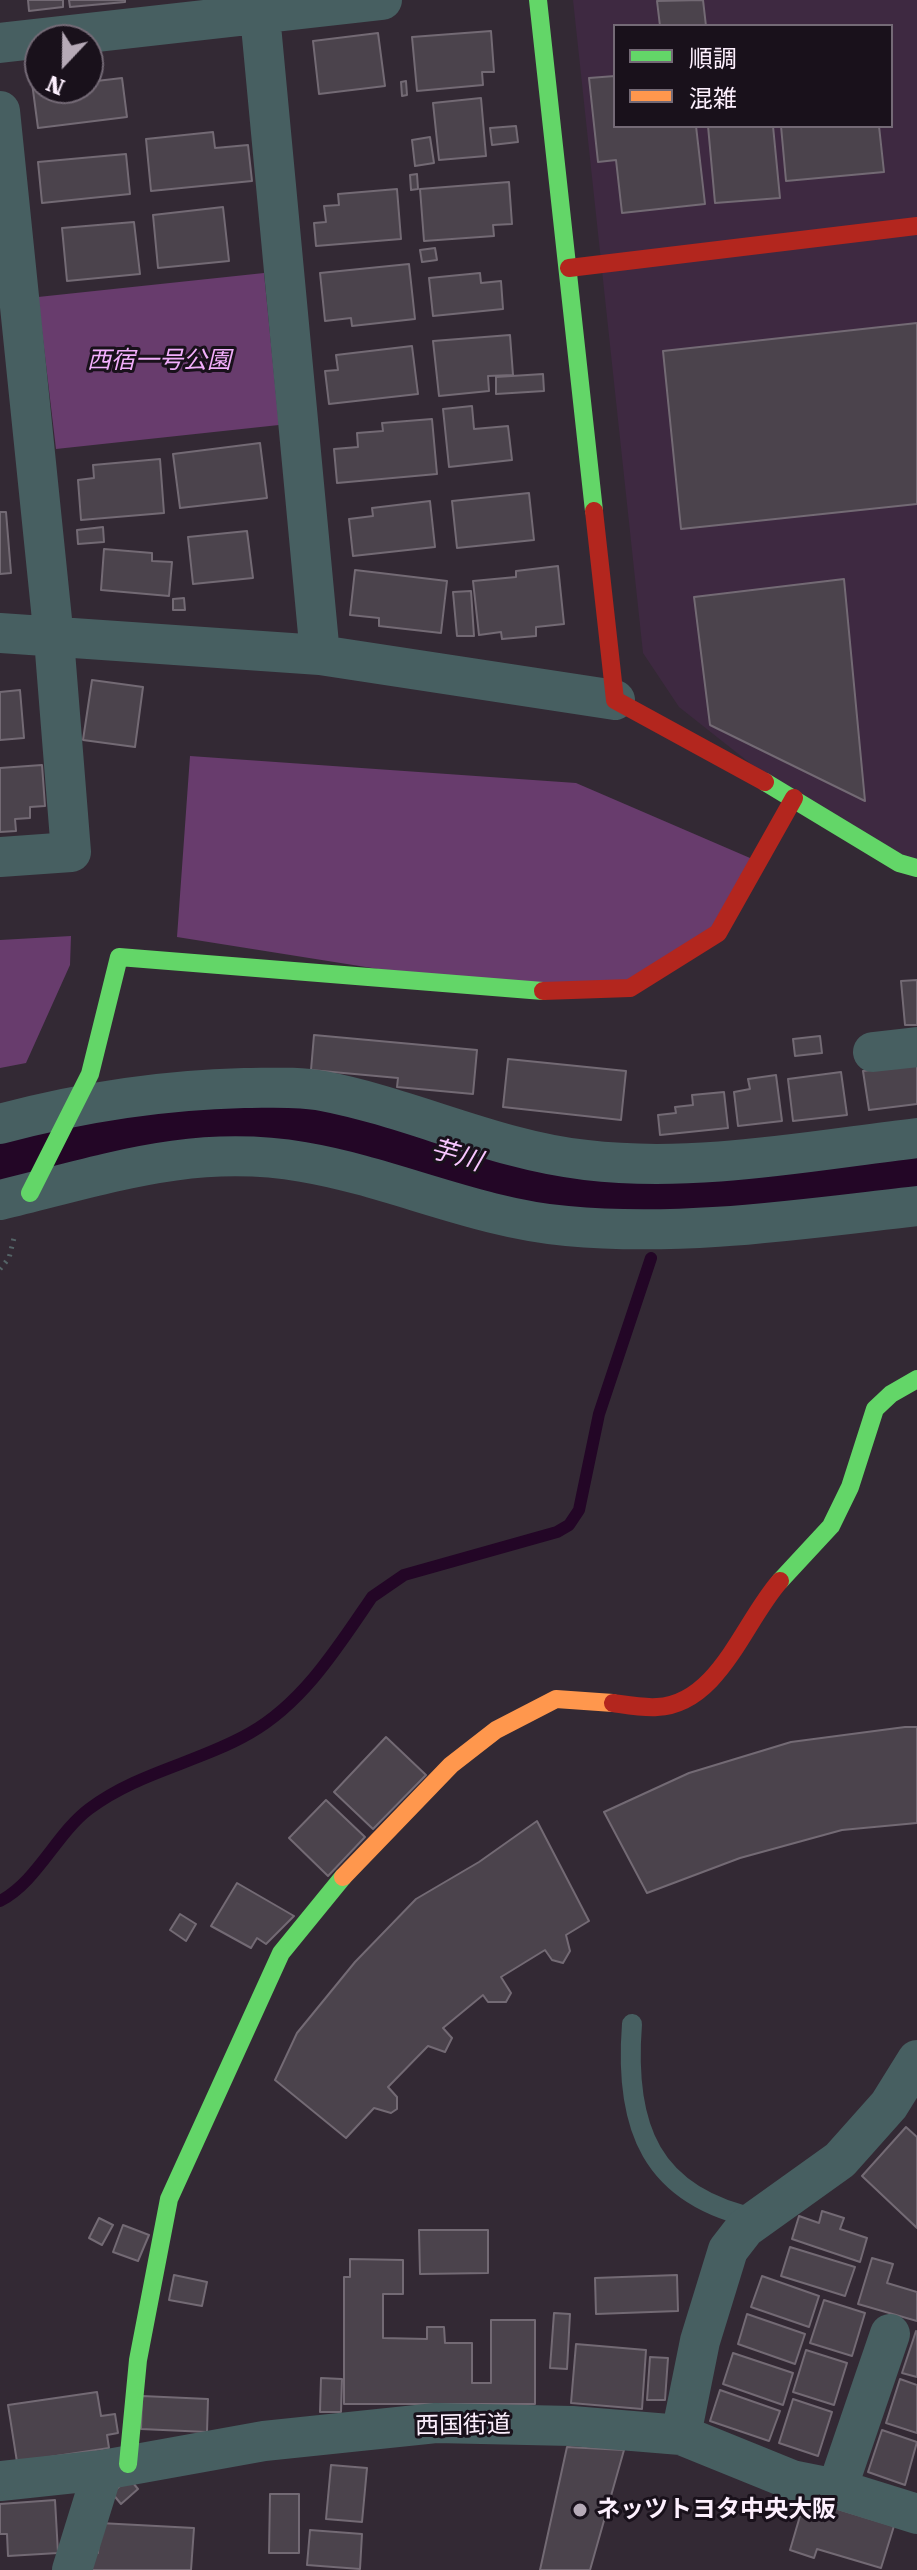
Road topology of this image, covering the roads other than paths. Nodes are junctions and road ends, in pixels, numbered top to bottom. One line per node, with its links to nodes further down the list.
1 (538, 0): 7 (street)
2 (368, 1): 3 (street)
3 (260, 15): 4 (street); 10 (street)
4 (0, 43)
5 (0, 111): 9 (street)
6 (917, 226): 7 (street)
7 (569, 268): 11 (street)
8 (0, 633): 9 (street)
9 (54, 639): 10 (street); 13 (street)
10 (320, 655): 11 (street)
11 (615, 700): 12 (street)
12 (794, 798): 14 (street); 17 (street)
13 (0, 857)
14 (917, 868)
15 (917, 1047): 16 (street)
16 (873, 1052)
17 (72, 1112): 18 (street); 19 (street); 20 (street)
18 (0, 1124)
19 (917, 1138)
20 (25, 1187): 21 (street)
21 (917, 1206)
22 (917, 1379): 28 (street)
23 (632, 2024): 25 (lane)
24 (917, 2060): 25 (street)
25 (759, 2219): 27 (street)
26 (890, 2334): 30 (street)
27 (681, 2435): 28 (street, 西国街道); 30 (street, 西国街道)
28 (116, 2467): 29 (street, 西国街道); 32 (street)
29 (0, 2481)
30 (837, 2489): 31 (street, 西国街道)
31 (917, 2514)
32 (72, 2570)

